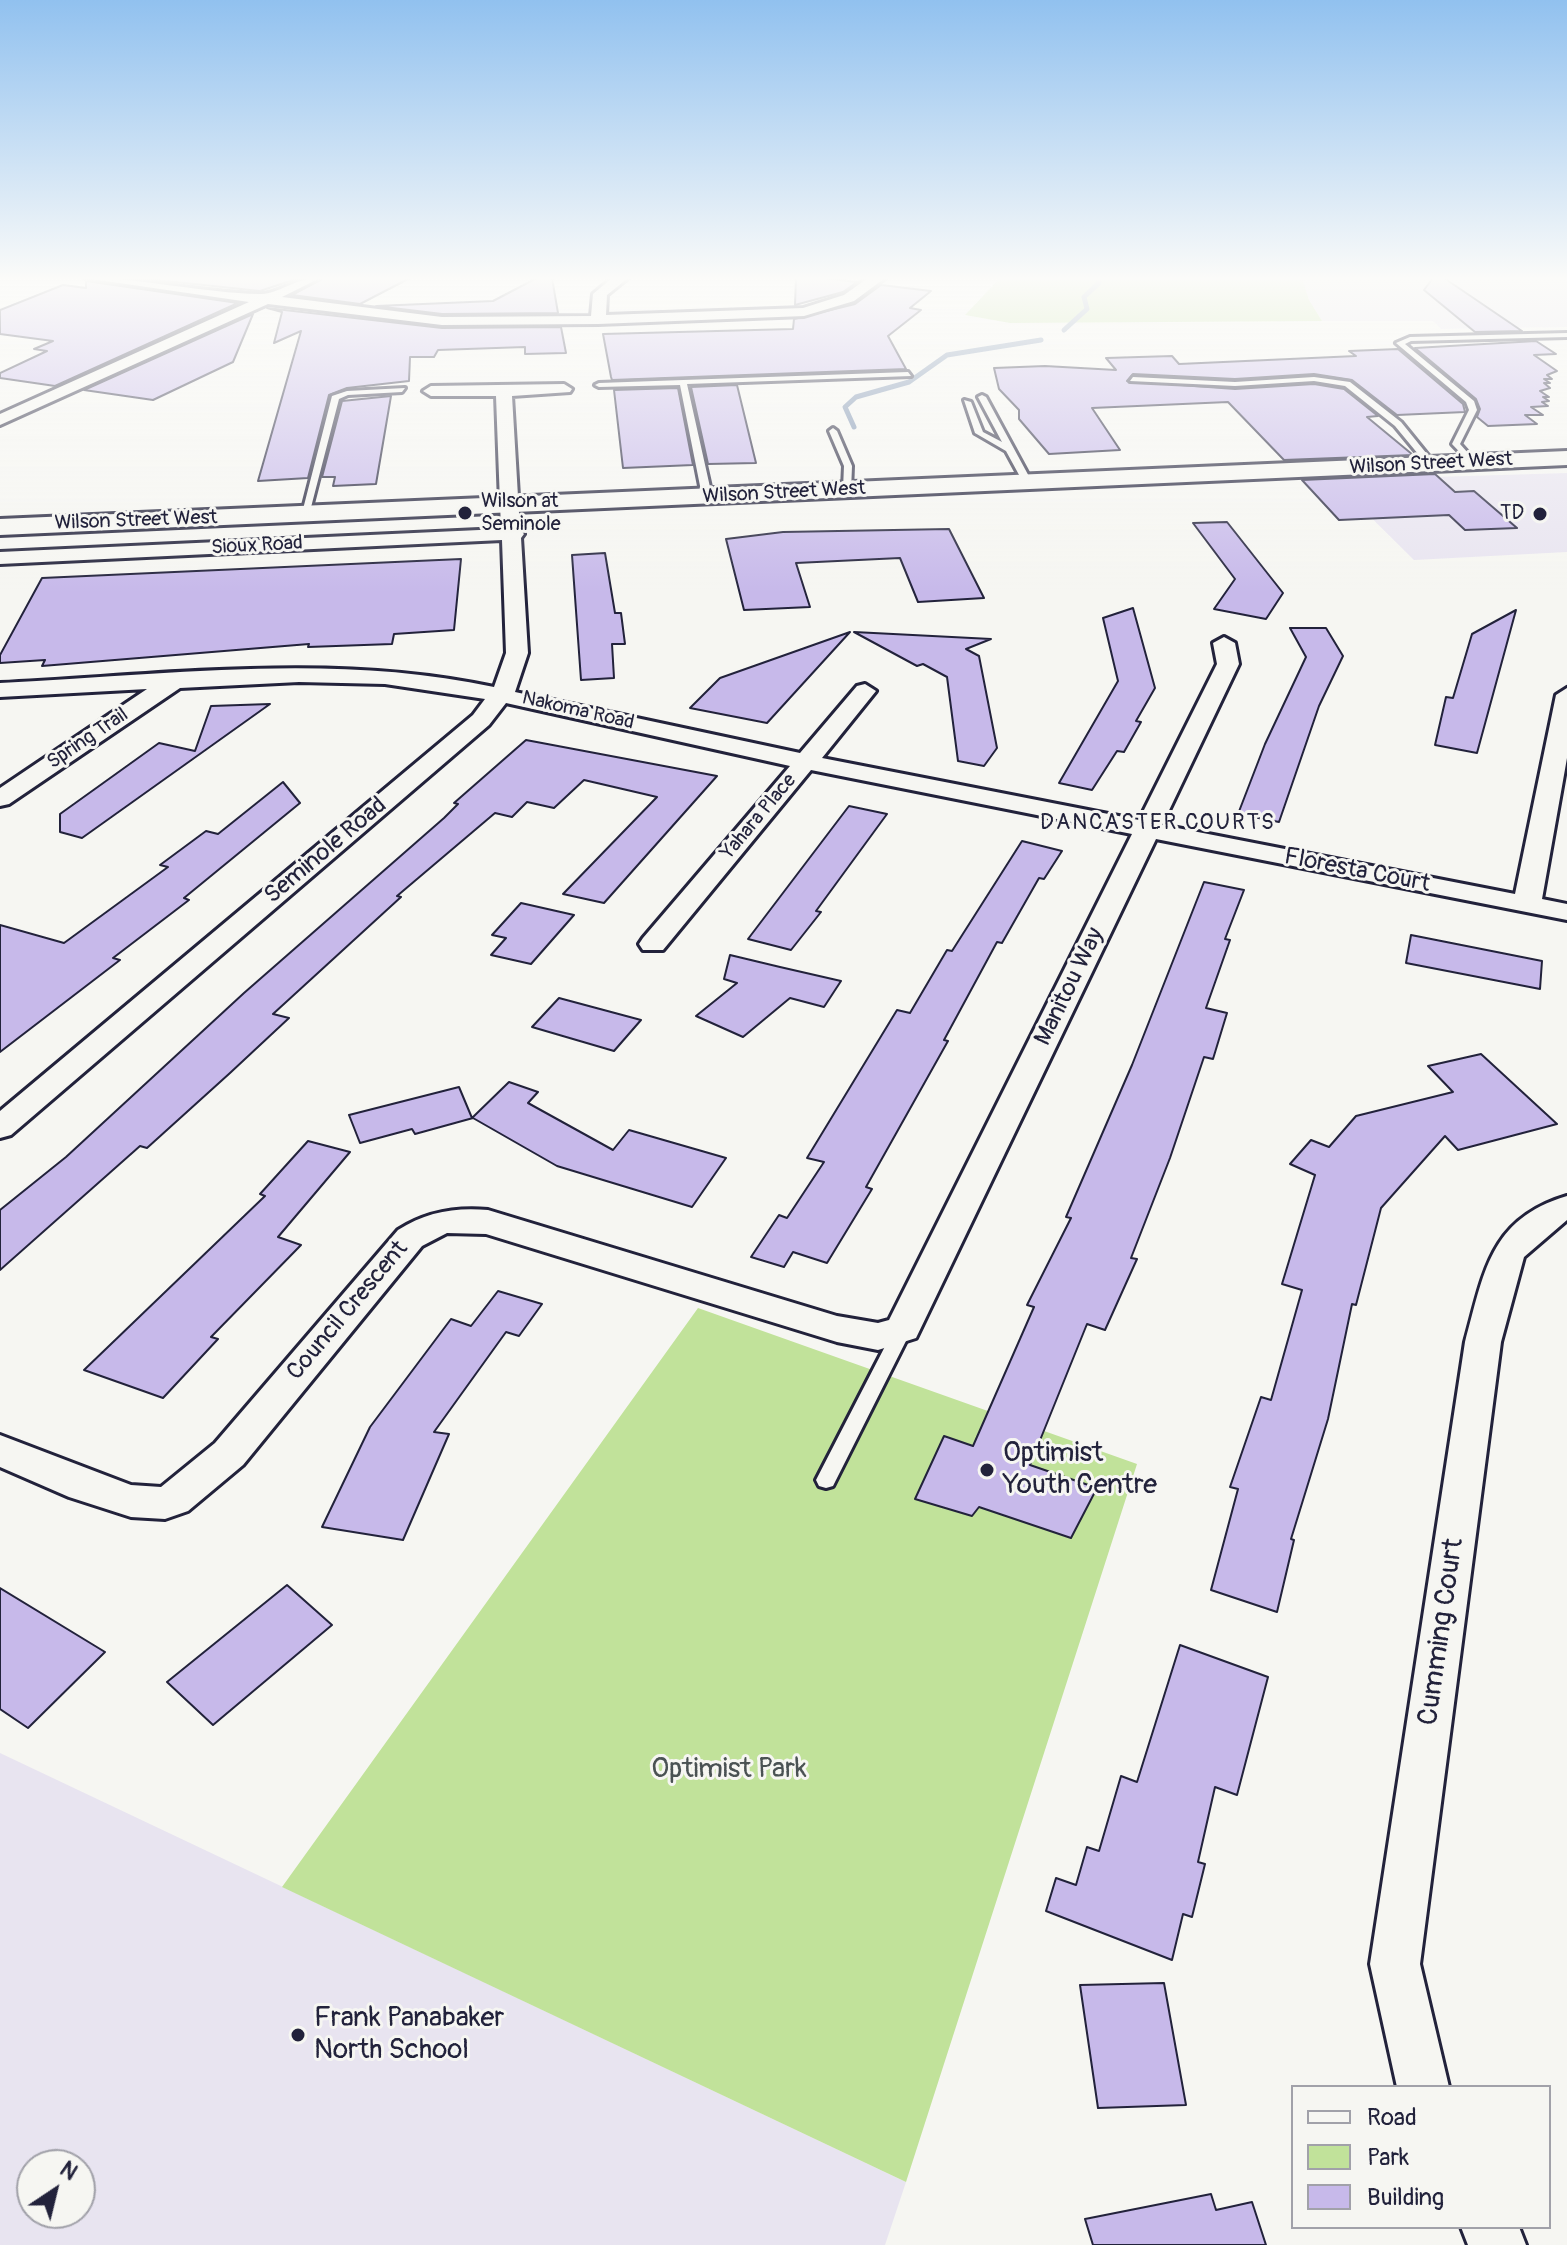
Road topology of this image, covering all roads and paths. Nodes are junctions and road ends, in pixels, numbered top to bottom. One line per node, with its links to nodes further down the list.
1 (683, 382): 23 (lane)
2 (83, 383): 15 (street)
3 (662, 383): 8 (lane)
4 (1210, 383): 5 (lane)
5 (1254, 383)
6 (1339, 383): 20 (lane)
7 (1448, 383): 19 (lane)
8 (599, 385)
9 (564, 389): 12 (street)
10 (402, 390): 25 (lane)
11 (431, 391): 12 (street)
12 (504, 391): 24 (street, Seminole Road)
13 (982, 397): 17 (lane)
14 (967, 402): 17 (lane)
15 (0, 420)
16 (833, 431): 22 (lane)
17 (1009, 450): 21 (lane)
18 (1567, 458): 19 (main road, Wilson Street West)
19 (1472, 462): 20 (main road, Wilson Street West)
20 (1431, 464): 21 (main road, Wilson Street West)
21 (1027, 482): 22 (main road, Wilson Street West)
22 (848, 489): 23 (main road, Wilson Street West)
23 (707, 496): 24 (main road, Wilson Street West)
24 (508, 506): 25 (main road, Wilson Street West); 27 (street, Seminole Road)
25 (304, 515): 26 (main road, Wilson Street West)
26 (0, 527)
27 (514, 534): 28 (street, Sioux Road); 33 (street, Seminole Road)
28 (0, 558)
29 (1224, 643): 37 (street, Manitou Way)
30 (177, 679): 31 (street, Nakoma Road); 33 (street, Nakoma Road); 36 (street, Spring Trail)
31 (0, 690)
32 (865, 691): 35 (street, Yahara Place)
33 (503, 694): 35 (street, Nakoma Road); 41 (street, Seminole Road)
34 (1567, 695): 38 (street)
35 (806, 762): 37 (street, Nakoma Road); 40 (street, Yahara Place)
36 (0, 799)
37 (1147, 829): 38 (street, Floresta Court); 43 (street, Manitou Way)
38 (1527, 904): 39 (street, Floresta Court)
39 (1567, 912)
40 (653, 944)
41 (0, 1128)
42 (1567, 1208): 46 (street, Cumming Court)
43 (891, 1333): 44 (street, Council Crescent); 45 (lane, Manitou Way)
44 (0, 1450)
45 (826, 1480)
46 (1423, 2085)

